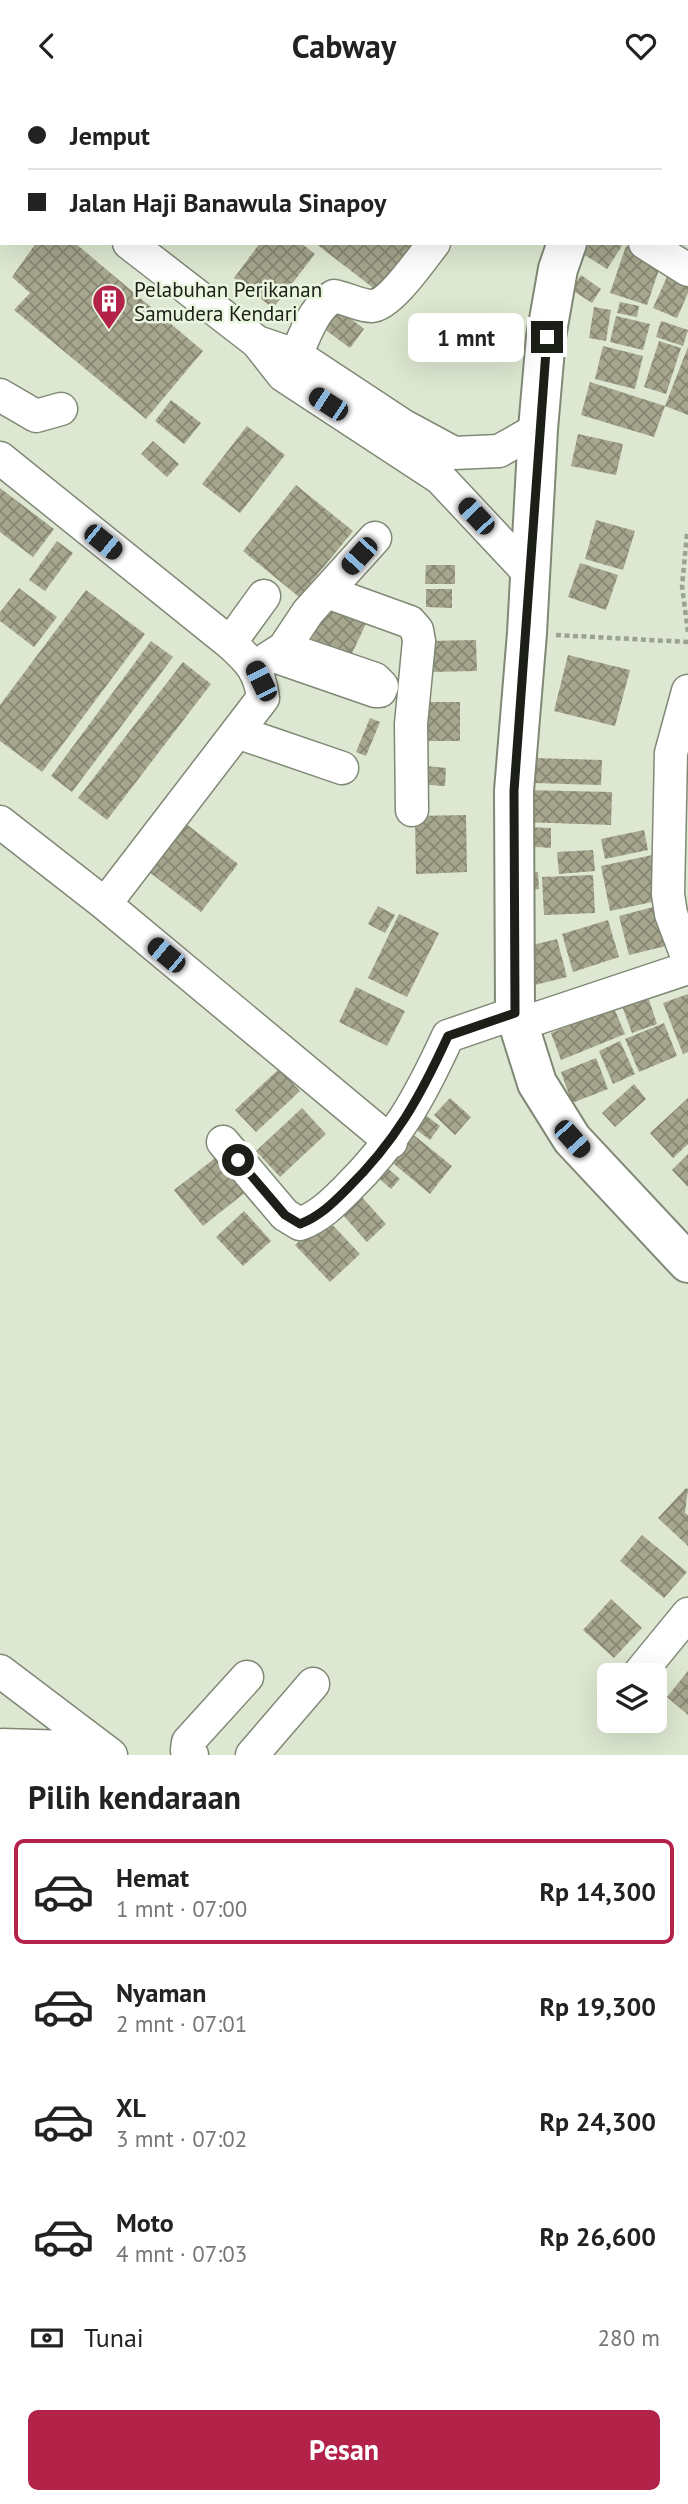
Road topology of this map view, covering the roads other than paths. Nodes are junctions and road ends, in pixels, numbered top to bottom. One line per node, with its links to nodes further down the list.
1 (132, 245): 6 (street)
2 (432, 245): 6 (street)
3 (567, 245): 9 (highway)
4 (648, 245): 5 (street)
5 (688, 270)
6 (290, 365): 9 (street); 12 (street)
7 (0, 395): 8 (street)
8 (61, 409)
9 (538, 429): 12 (highway)
10 (0, 458): 15 (street)
11 (375, 538): 13 (street)
12 (529, 573): 25 (highway)
13 (327, 592): 15 (street); 20 (street)
14 (264, 596): 15 (street)
15 (260, 652): 16 (street); 18 (street)
16 (316, 665)
17 (688, 691): 23 (street)
18 (237, 733): 19 (street); 22 (street)
19 (342, 768)
20 (412, 810)
21 (0, 822): 22 (street)
22 (105, 904): 27 (street)
23 (688, 959)
24 (688, 968): 25 (street)
25 (516, 1019): 27 (street); 28 (highway)
26 (223, 1142): 27 (street)
27 (391, 1142)
28 (688, 1263)
29 (688, 1614): 30 (street)
30 (648, 1663)
31 (0, 1671): 35 (street)
32 (247, 1677): 36 (street)
33 (313, 1684): 37 (street)
34 (3, 1745): 35 (street)
35 (106, 1751)
36 (192, 1755)
37 (252, 1755)

